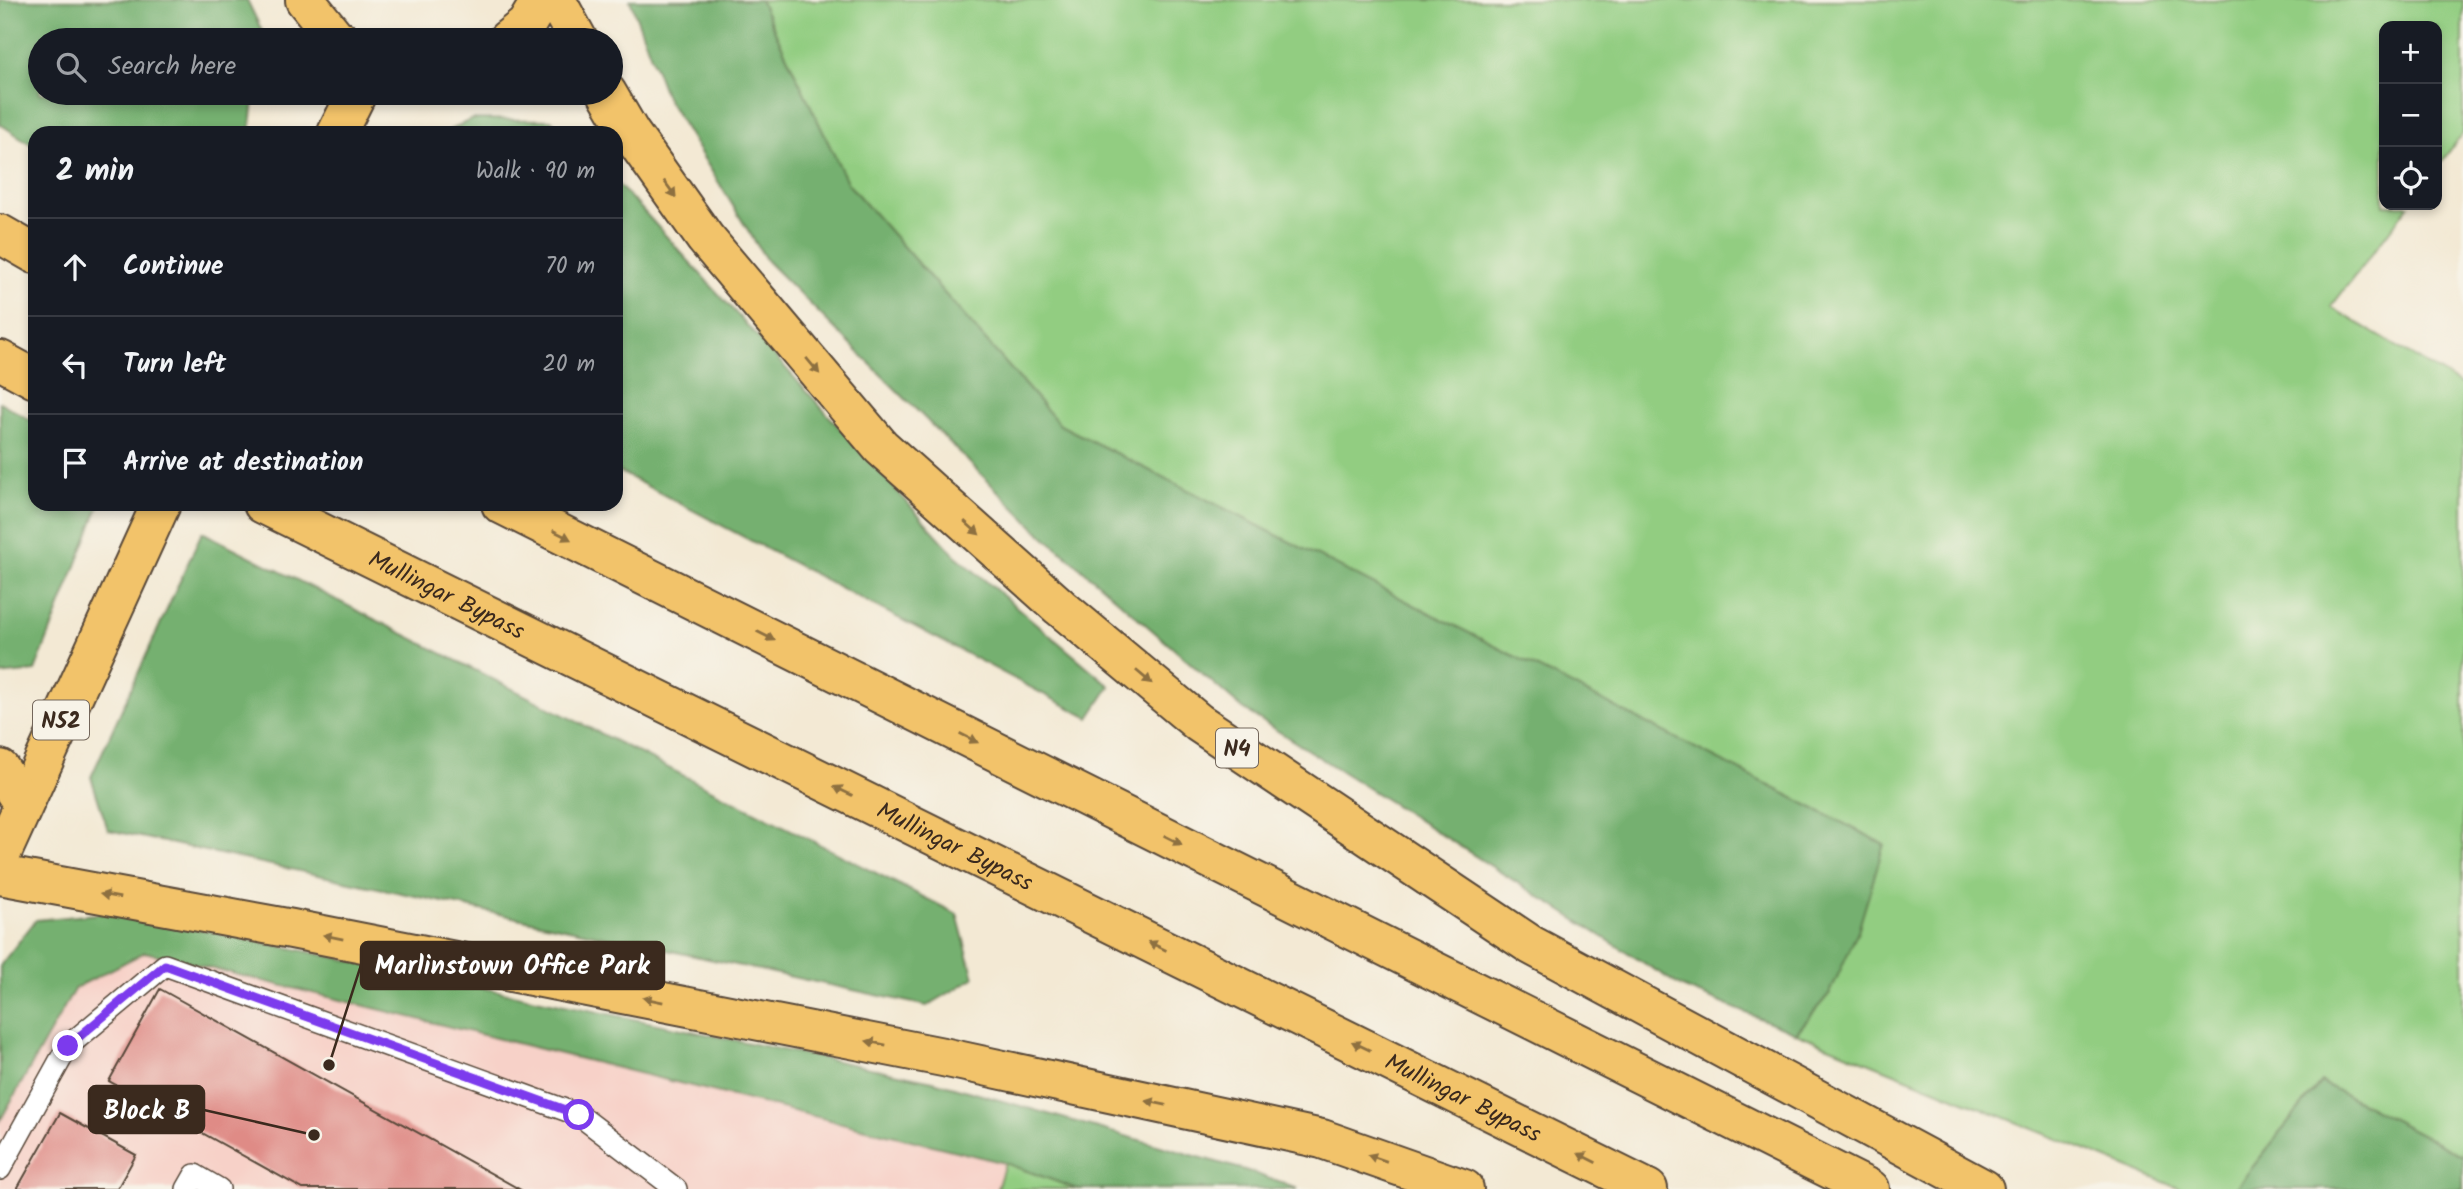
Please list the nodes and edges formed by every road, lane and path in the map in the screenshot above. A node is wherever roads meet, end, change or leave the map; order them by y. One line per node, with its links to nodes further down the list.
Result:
1 (305, 0): 4 (main road)
2 (541, 0): 5 (main road)
3 (556, 0): 6 (main road)
4 (328, 28)
5 (522, 28)
6 (571, 28)
7 (351, 105): 9 (main road)
8 (614, 105): 28 (main road, N4, one-way to 28)
9 (340, 126)
10 (0, 234): 11 (main road)
11 (28, 250)
12 (0, 360): 13 (main road)
13 (28, 375)
14 (158, 511): 18 (main road, N52)
15 (277, 511): 26 (main road, Mullingar Bypass, one-way to 15)
16 (515, 511): 27 (main road, one-way to 27)
17 (0, 769): 18 (main road)
18 (23, 803): 19 (main road, N52)
19 (0, 857)
20 (0, 875): 25 (main road, one-way to 20)
21 (0, 1169): 24 (lane)
22 (187, 1189): 23 (lane)
23 (219, 1189)
24 (676, 1189)
25 (1464, 1189)
26 (1648, 1189)
27 (1870, 1189)
28 (1984, 1189)

